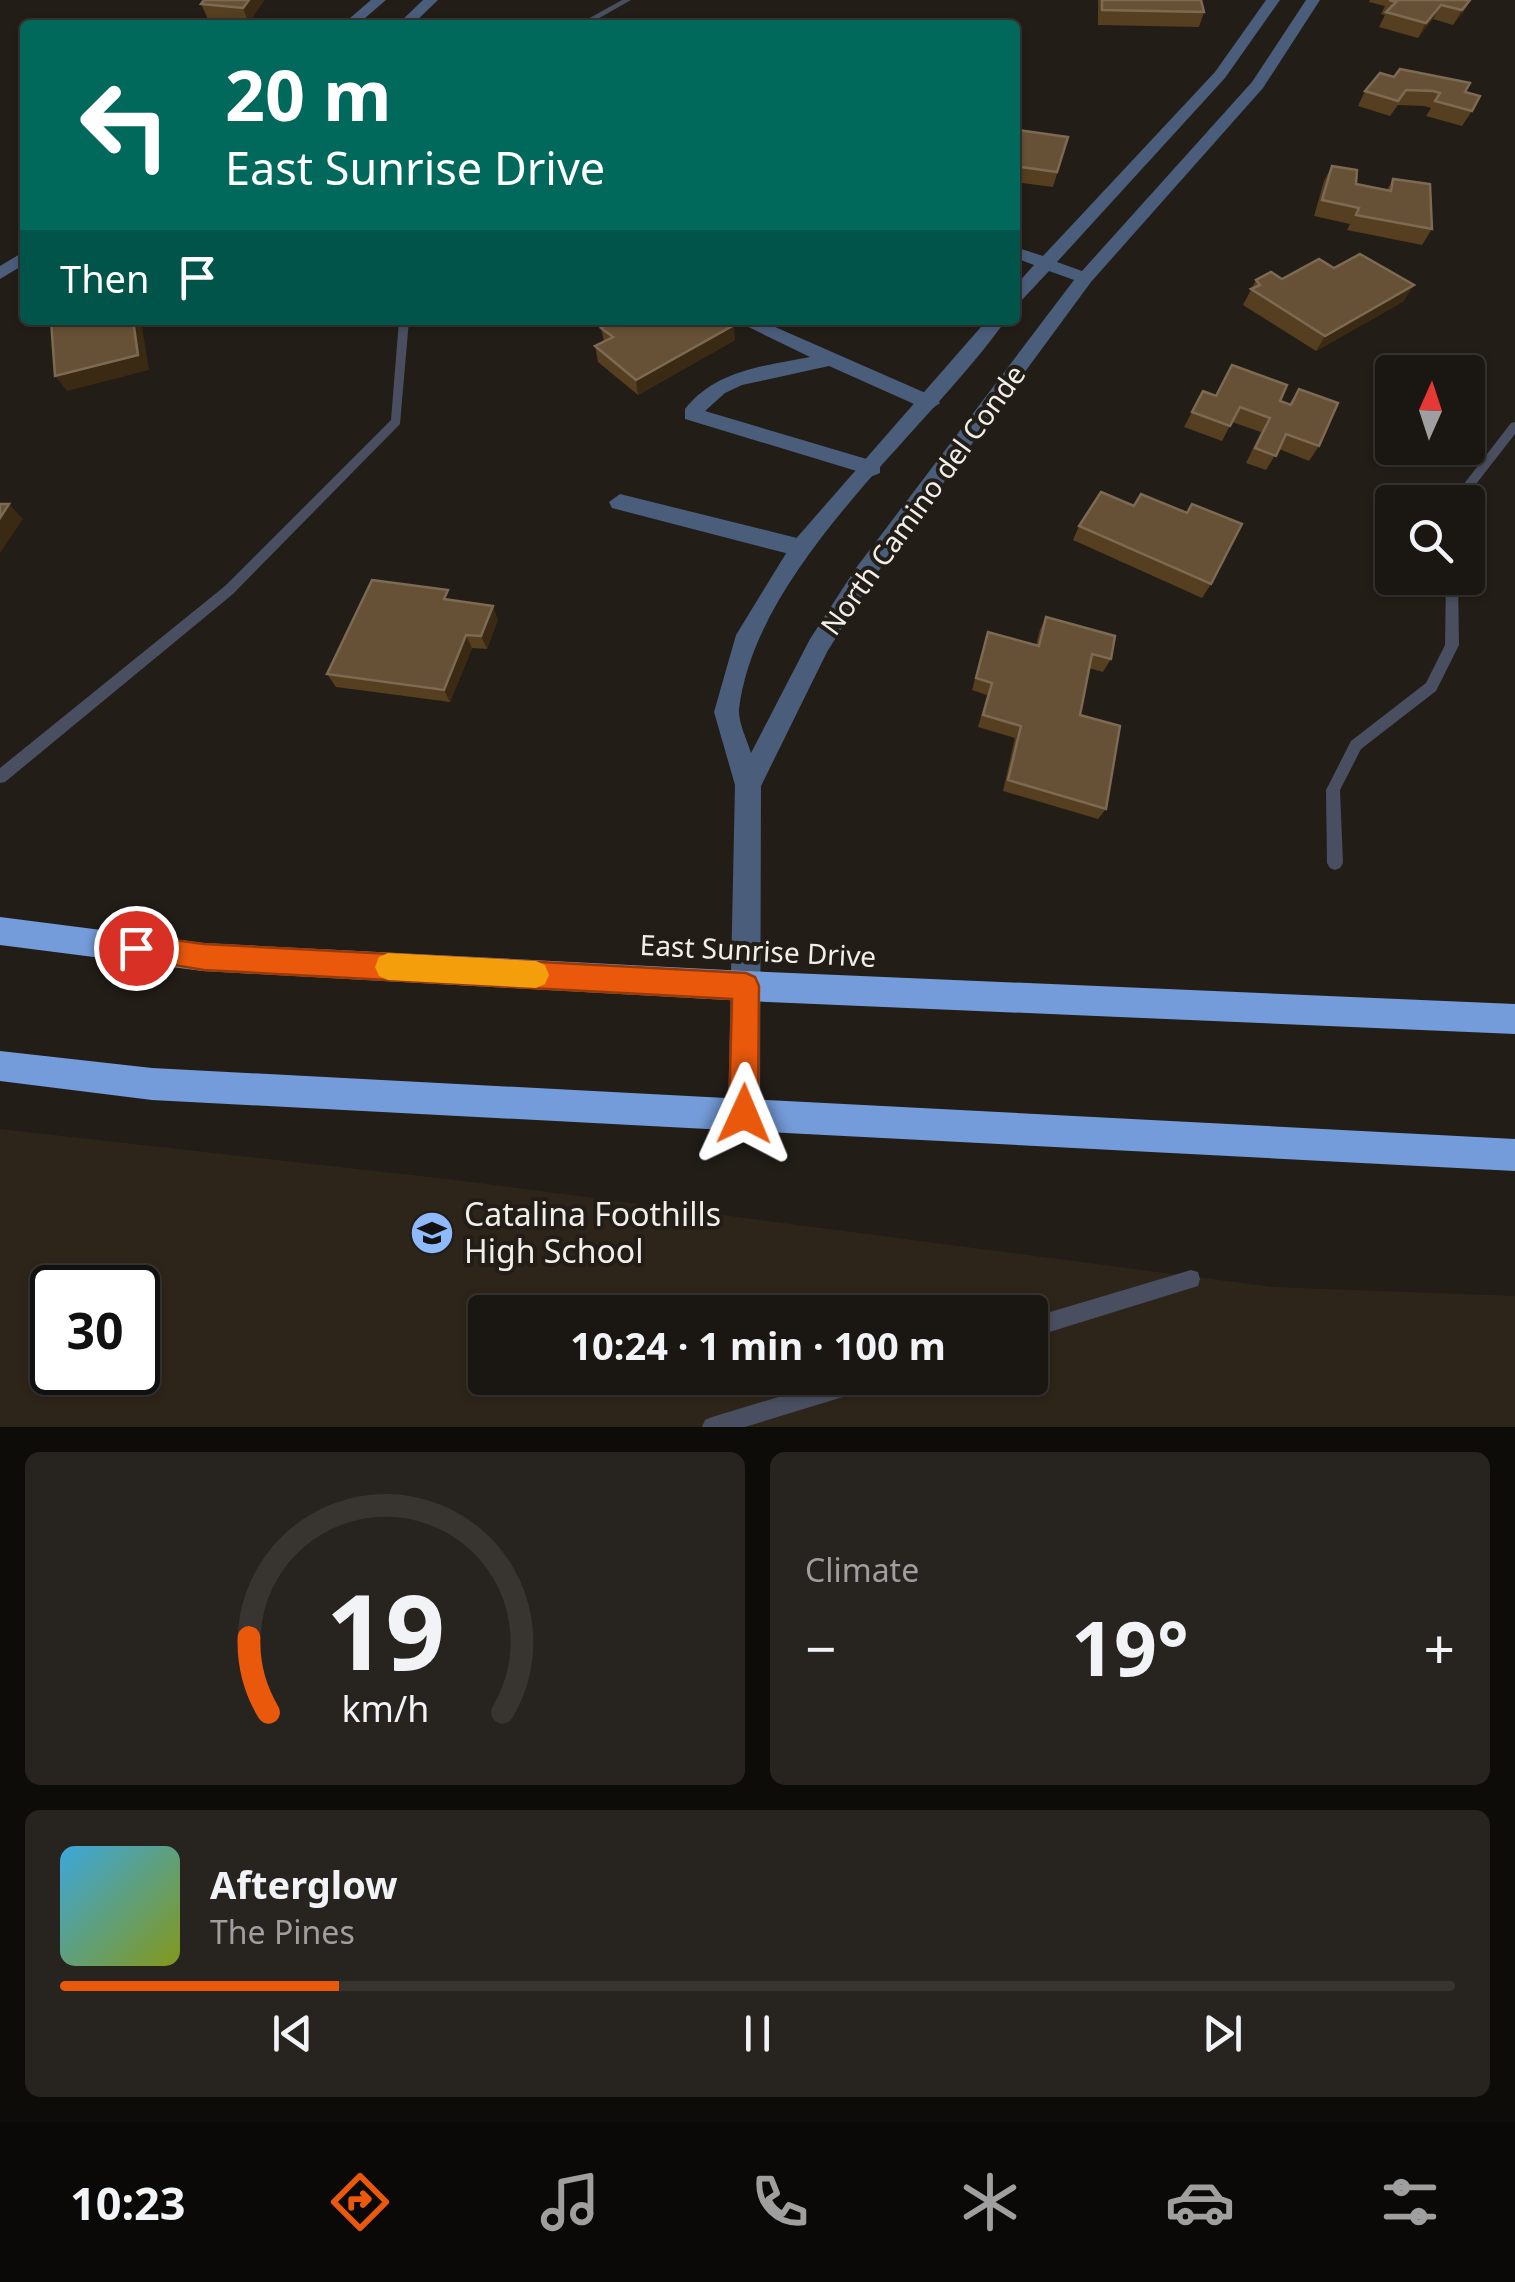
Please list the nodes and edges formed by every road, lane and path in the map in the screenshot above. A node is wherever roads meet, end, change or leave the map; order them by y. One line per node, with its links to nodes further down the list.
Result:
1 (379, 0): 5 (street)
2 (431, 0): 6 (street)
3 (1273, 0): 8 (street)
4 (1313, 0): 9 (street, North Camino del Conde)
5 (355, 20)
6 (409, 20)
7 (1020, 254): 8 (street)
8 (1042, 263): 9 (street); 10 (street)
9 (1085, 278): 18 (street, North Camino del Conde)
10 (1020, 291)
11 (754, 325): 13 (street)
12 (993, 325): 14 (street, North Camino del Conde)
13 (831, 359): 14 (street); 15 (street)
14 (930, 403): 15 (street, North Camino del Conde)
15 (872, 468): 17 (street, North Camino del Conde)
16 (620, 502): 17 (street)
17 (801, 548): 18 (street, North Camino del Conde)
18 (748, 785): 20 (street, North Camino del Conde)
19 (0, 931): 20 (main road, East Sunrise Drive)
20 (746, 986): 21 (main road, East Sunrise Drive); 23 (street, North Camino del Conde)
21 (1515, 1019)
22 (0, 1066): 23 (main road)
23 (744, 1114): 24 (main road)
24 (1515, 1155)

